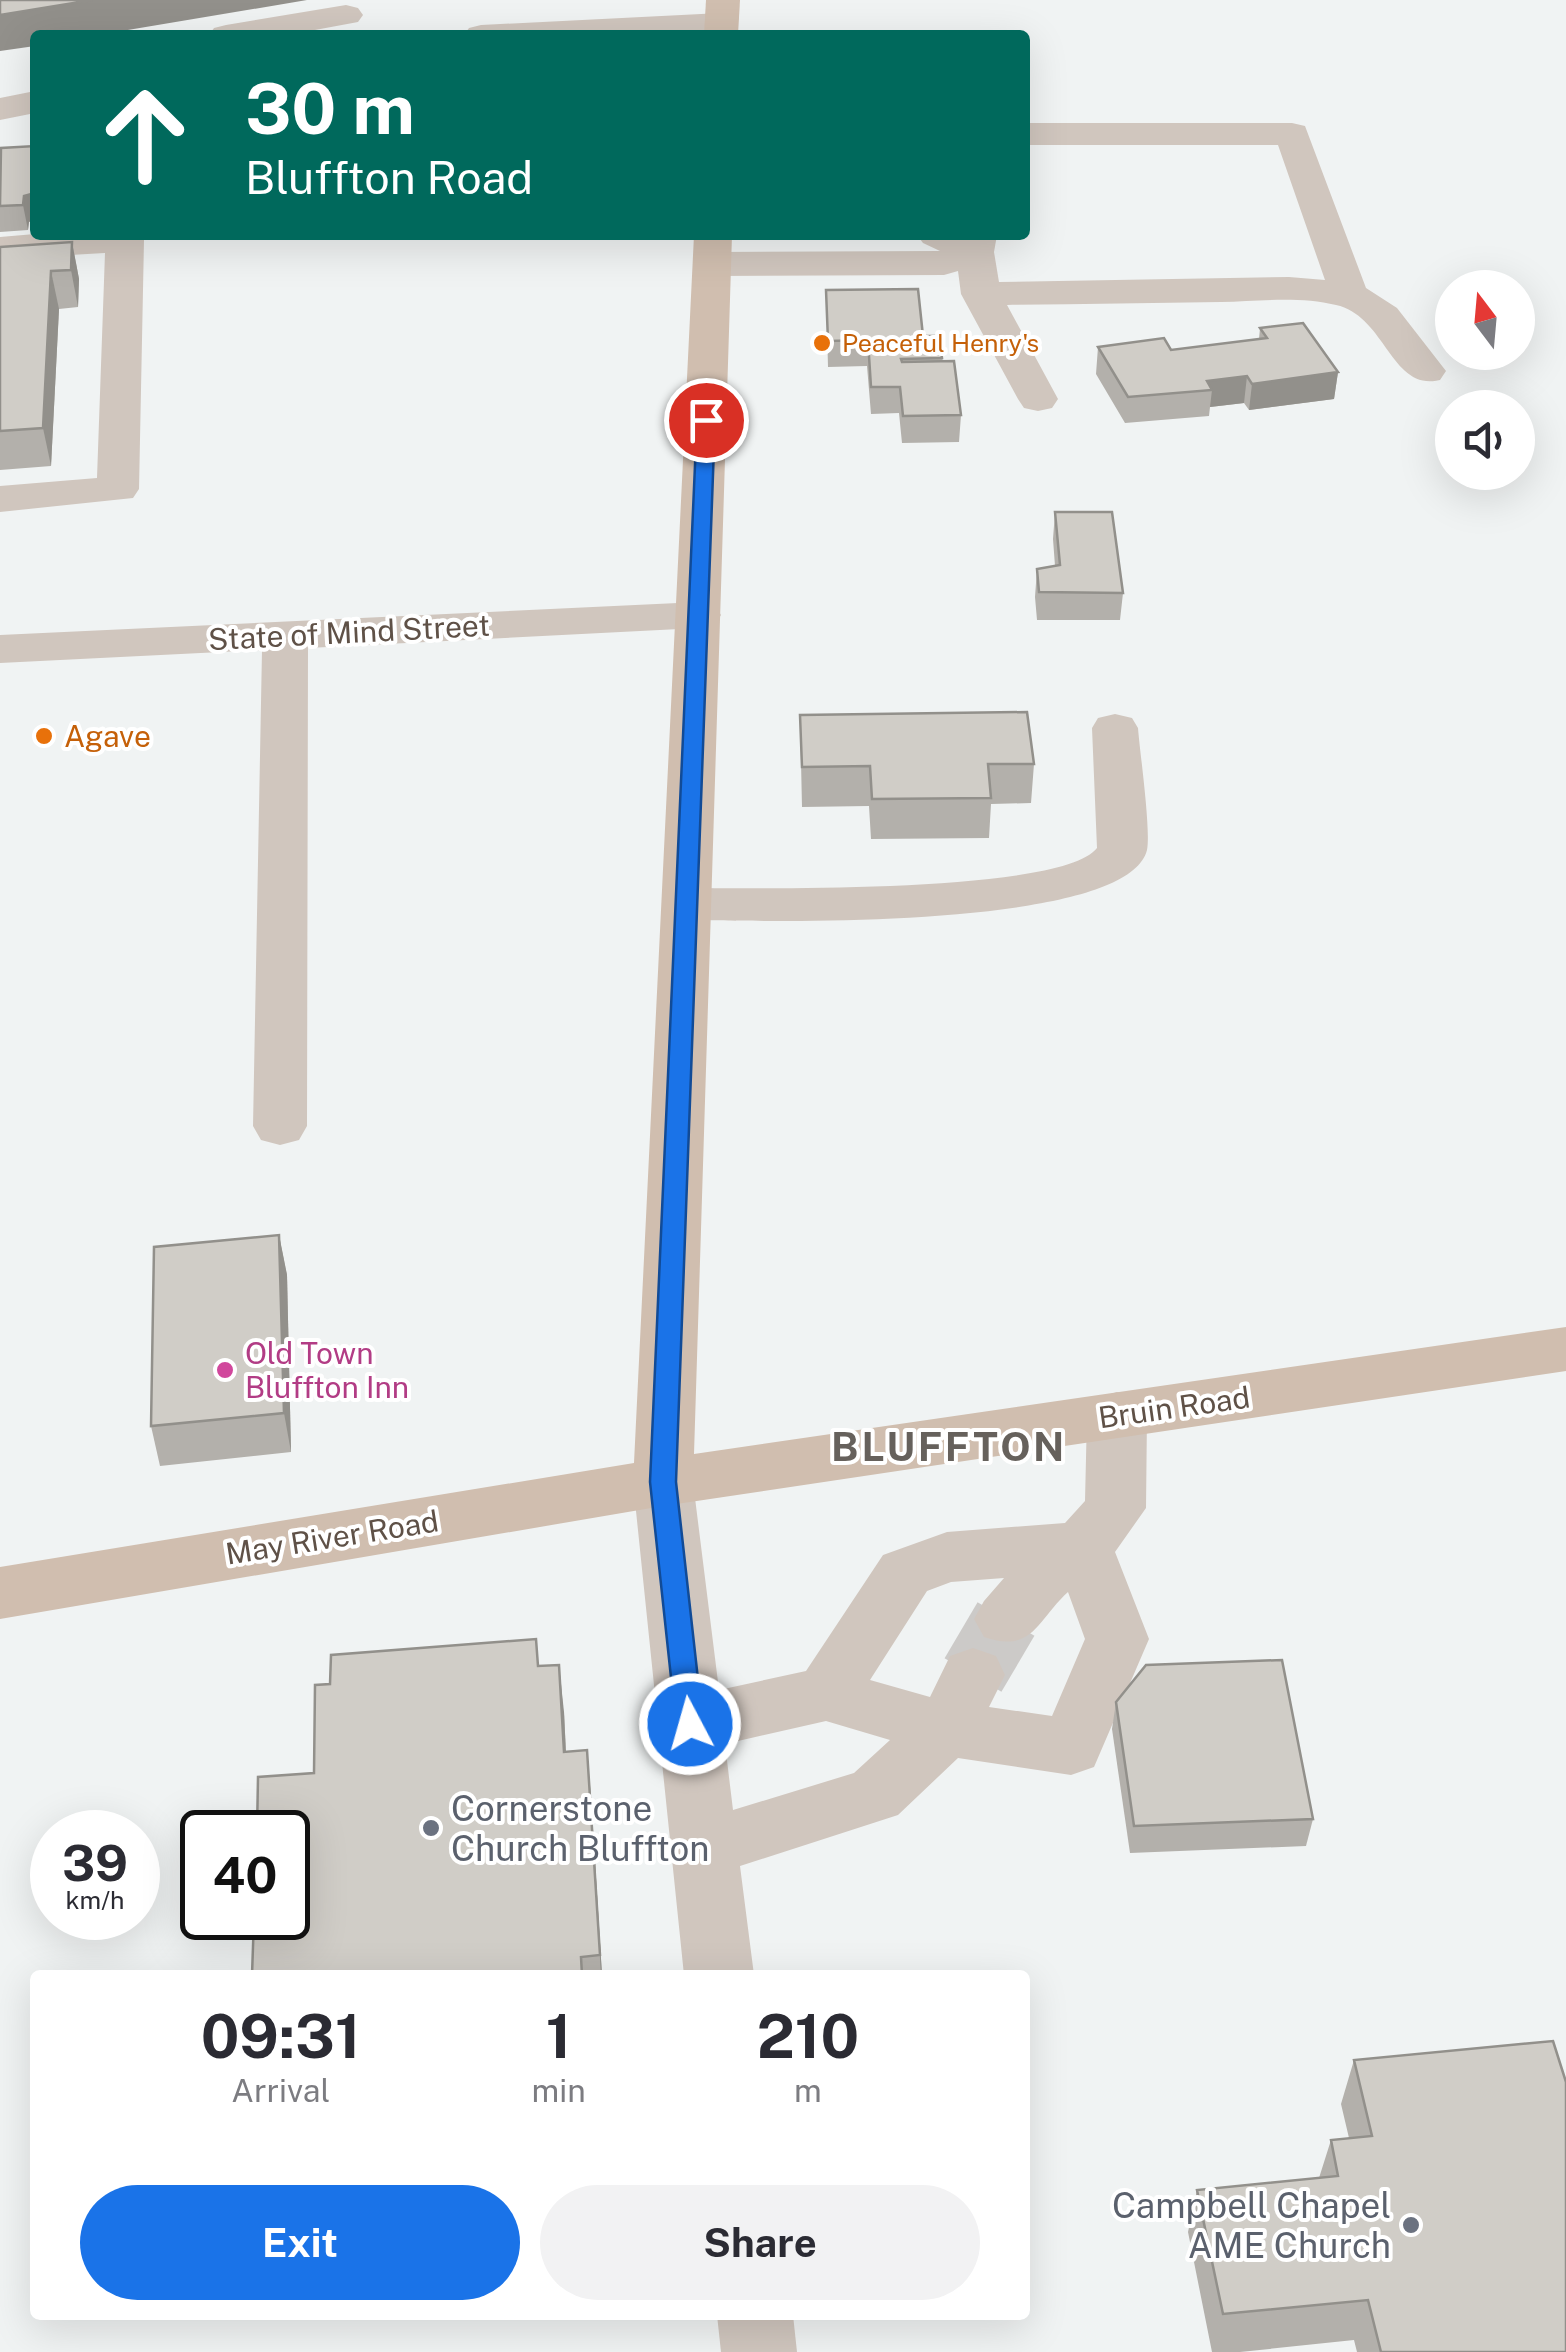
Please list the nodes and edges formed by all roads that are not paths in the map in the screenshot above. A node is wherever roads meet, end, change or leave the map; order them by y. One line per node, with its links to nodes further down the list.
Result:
1 (350, 16): 3 (street)
2 (721, 19): 4 (street)
3 (259, 30)
4 (557, 30)
5 (30, 103): 6 (street)
6 (0, 108)
7 (1030, 134): 12 (street)
8 (976, 243): 10 (street); 11 (street)
9 (0, 248): 15 (street)
10 (713, 250): 16 (main road)
11 (981, 294): 12 (street); 14 (street)
12 (1349, 294): 13 (street)
13 (1426, 371)
14 (1038, 400)
15 (0, 500)
16 (698, 615): 17 (street, State of Mind Street); 20 (main road)
17 (286, 635): 18 (street, State of Mind Street); 21 (street)
18 (0, 649)
19 (1115, 728): 20 (street)
20 (687, 904): 24 (main road)
21 (280, 1126)
22 (1566, 1350): 23 (main road, Bruin Road)
23 (1118, 1415): 24 (main road, Bruin Road); 25 (street)
24 (663, 1482): 26 (main road, May River Road); 30 (street)
25 (1082, 1547): 27 (street); 28 (street); 29 (street)
26 (0, 1592)
27 (1006, 1618)
28 (826, 1694): 29 (street); 30 (street)
29 (960, 1702): 31 (street)
30 (690, 1724): 31 (street)
31 (705, 1848): 32 (street)
32 (717, 1970)
33 (756, 2320): 34 (street)
34 (759, 2352)

